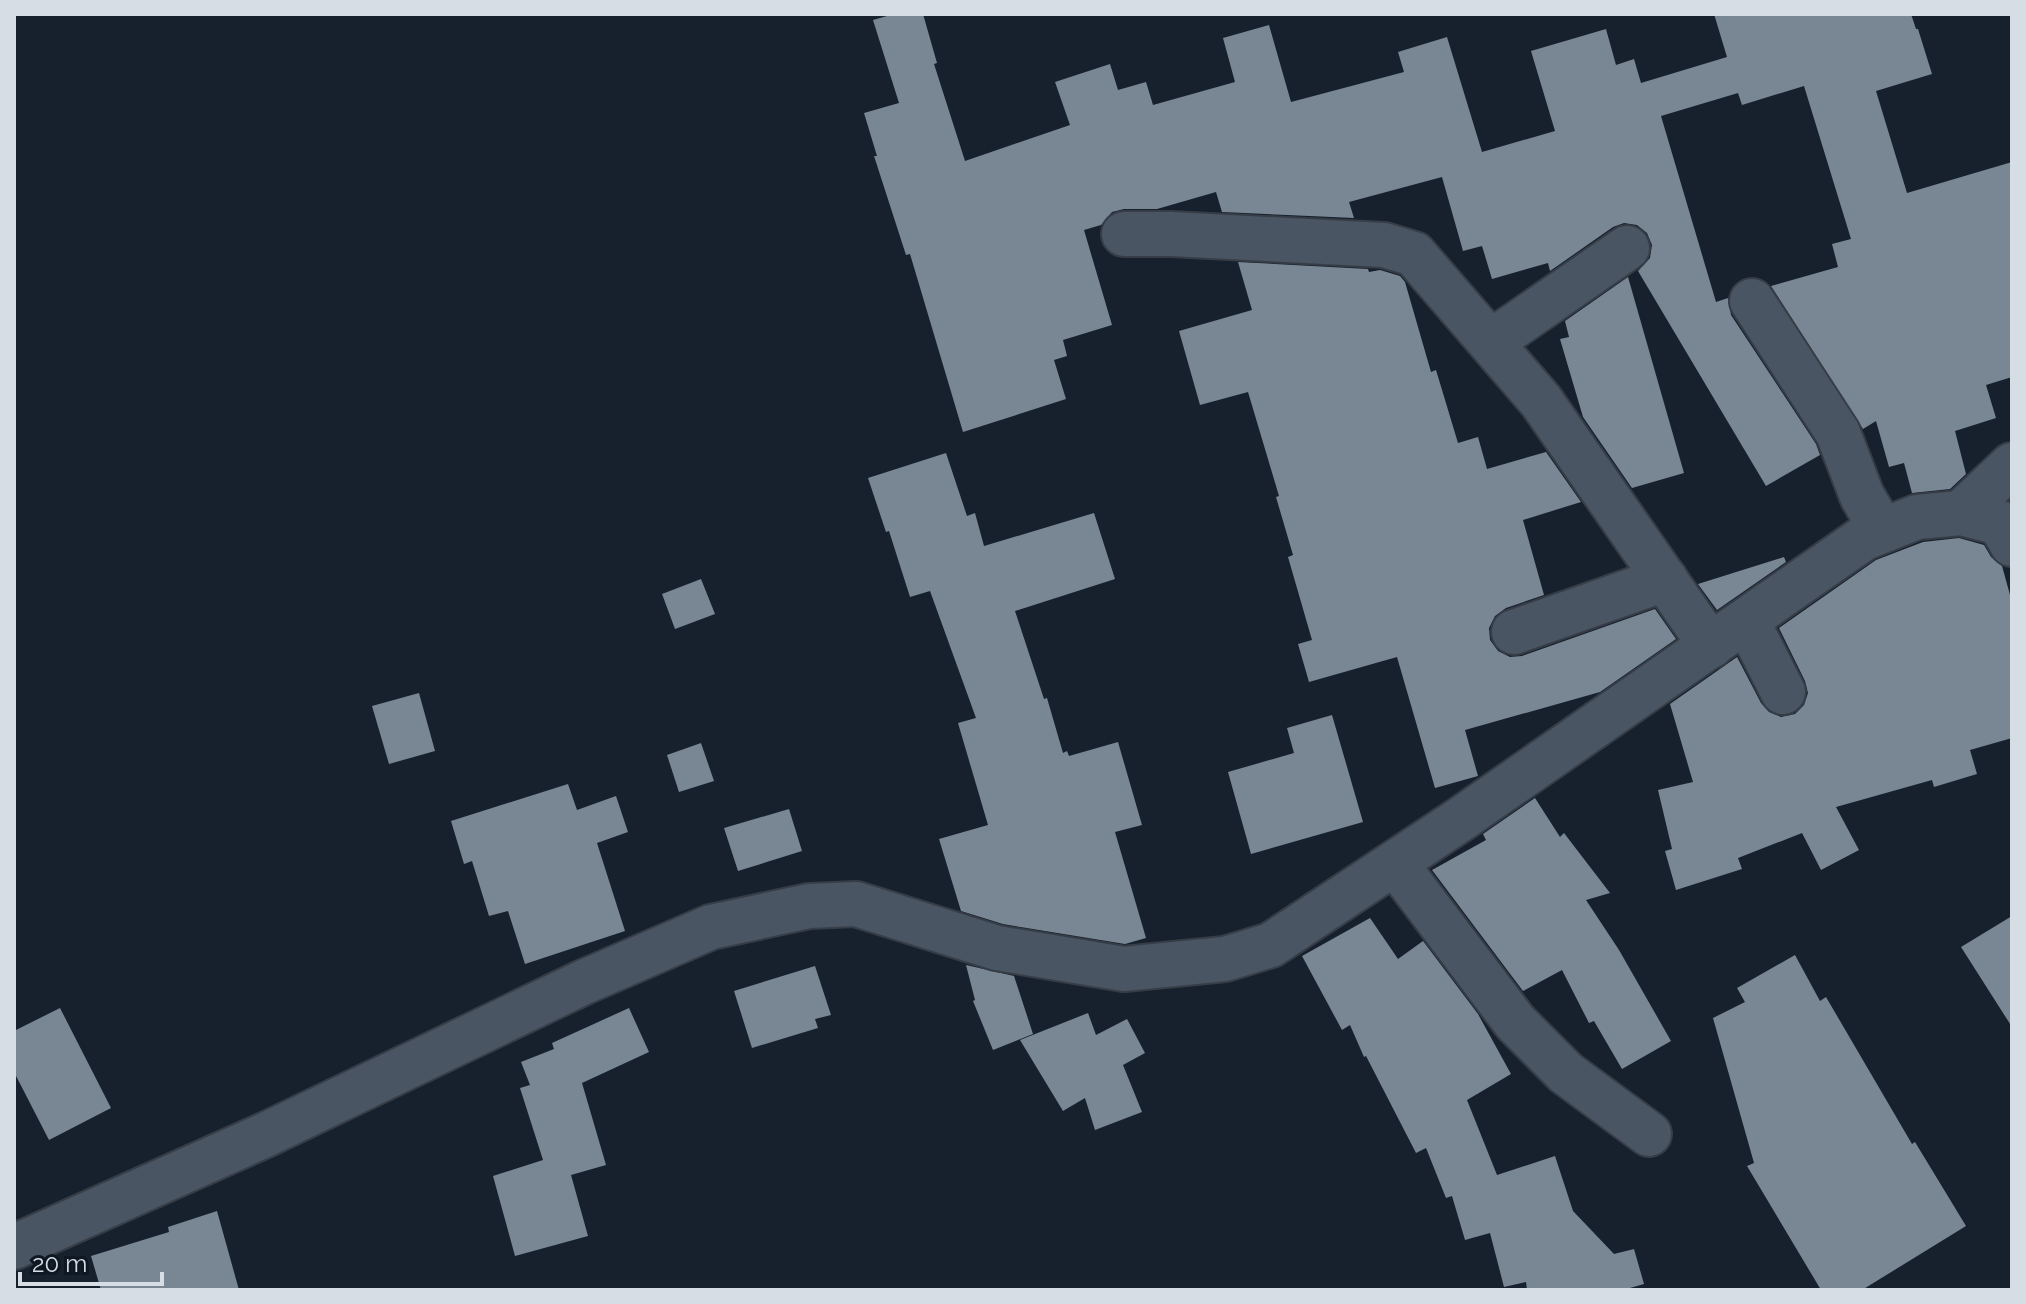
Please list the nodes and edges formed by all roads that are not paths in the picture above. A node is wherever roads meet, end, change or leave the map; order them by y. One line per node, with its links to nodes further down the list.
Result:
1 (1124, 234): 4 (street)
2 (1627, 248): 4 (street)
3 (1752, 301): 7 (street)
4 (1491, 342): 9 (street)
5 (2012, 465): 6 (street)
6 (1961, 513): 7 (street); 8 (street)
7 (1882, 530): 10 (street)
8 (2012, 544)
9 (1665, 579): 11 (street); 12 (street)
10 (1747, 621): 12 (street); 13 (street)
11 (1514, 632)
12 (1711, 646): 14 (street)
13 (1783, 692)
14 (1395, 863): 15 (street); 16 (street)
15 (1649, 1134)
16 (14, 1247)

